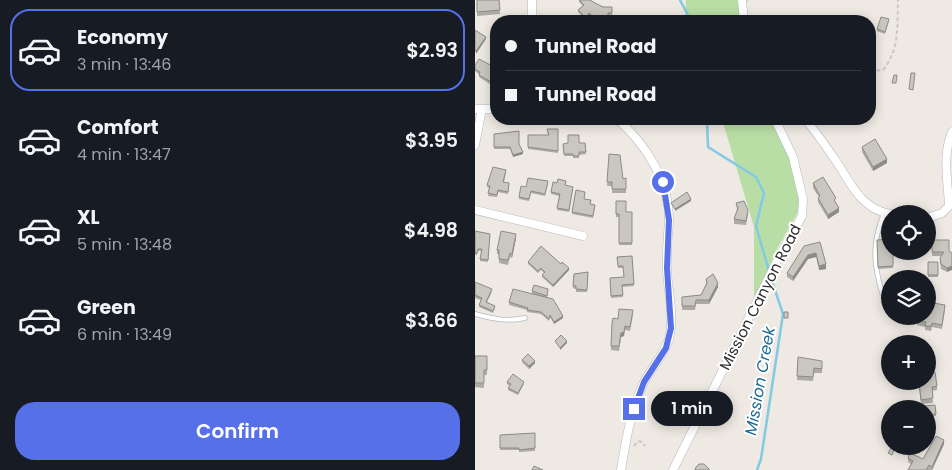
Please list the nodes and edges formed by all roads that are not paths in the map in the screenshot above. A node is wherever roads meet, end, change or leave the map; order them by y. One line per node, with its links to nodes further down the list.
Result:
1 (532, 0): 3 (street)
2 (742, 0): 4 (street)
3 (532, 15)
4 (744, 15)
5 (478, 109): 10 (street)
6 (623, 125): 19 (street)
7 (778, 125): 20 (street, Mission Canyon Road)
8 (809, 125): 12 (street)
9 (952, 132): 13 (street)
10 (475, 145)
11 (475, 210): 15 (street)
12 (881, 210)
13 (936, 215)
14 (881, 224): 16 (lane)
15 (583, 236)
16 (881, 287)
17 (475, 314): 18 (lane)
18 (525, 318)
19 (621, 470)
20 (673, 470)

